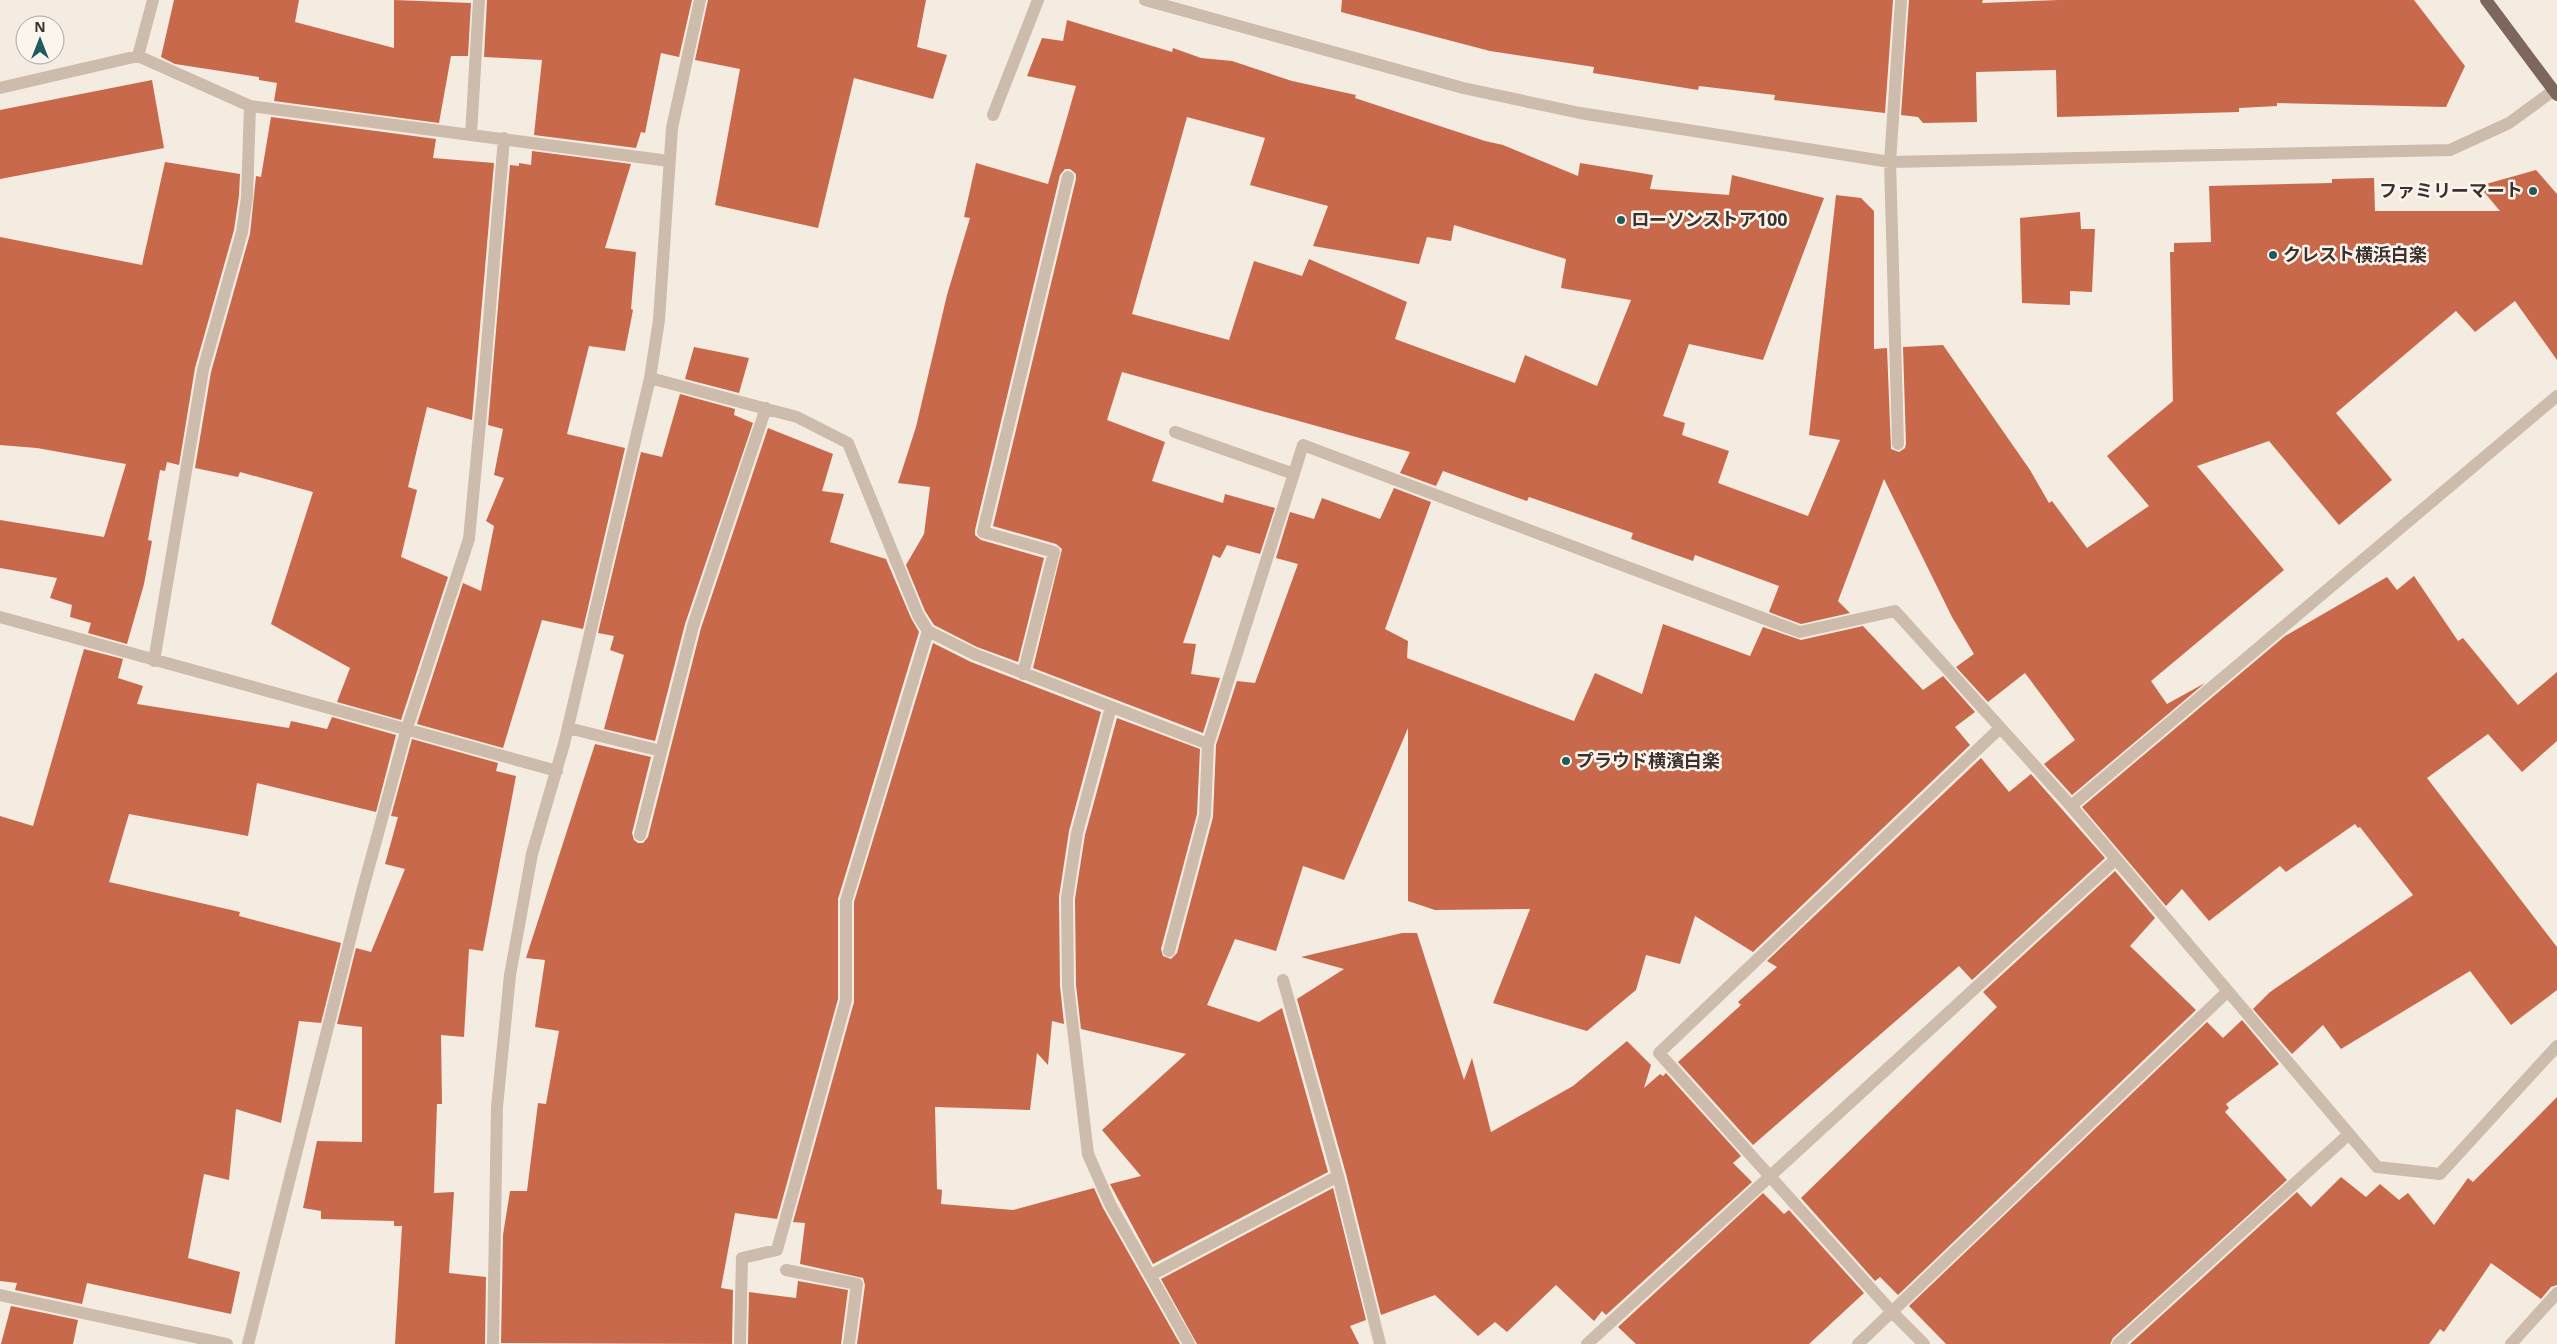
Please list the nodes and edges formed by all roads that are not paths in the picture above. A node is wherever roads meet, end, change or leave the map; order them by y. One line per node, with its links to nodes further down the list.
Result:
1 (153, 0): 8 (street)
2 (479, 0): 13 (street)
3 (700, 0): 15 (street)
4 (1038, 0): 12 (street)
5 (1145, 0): 16 (street)
6 (1901, 0): 16 (street)
7 (2486, 0): 10 (main road)
8 (138, 56): 9 (street); 11 (street)
9 (0, 88)
10 (2555, 93): 16 (street)
11 (250, 106): 13 (street); 26 (street)
12 (993, 115)
13 (470, 134): 14 (street)
14 (504, 138): 15 (street); 31 (street)
15 (669, 161): 18 (street)
16 (1890, 162): 22 (street)
17 (1068, 177): 27 (street)
18 (650, 378): 20 (street); 29 (street)
19 (2557, 396): 35 (street)
20 (766, 408): 25 (street); 33 (street)
21 (1175, 432): 23 (street)
22 (1898, 444)
23 (1294, 474): 30 (street); 32 (street)
24 (0, 617): 26 (street)
25 (928, 631): 27 (street); 53 (street)
26 (154, 661): 31 (street)
27 (1024, 674): 28 (street)
28 (1111, 707): 32 (street); 46 (street)
29 (568, 728): 33 (street); 34 (street)
30 (2000, 728): 35 (street); 44 (street)
31 (406, 731): 34 (street); 51 (street)
32 (1208, 744): 38 (street)
33 (661, 751): 36 (street)
34 (557, 771): 52 (street)
35 (2071, 806): 37 (street)
36 (640, 835)
37 (2116, 859): 40 (street); 44 (street)
38 (1169, 951)
39 (1283, 980): 43 (street)
40 (2228, 991): 42 (street); 49 (street)
41 (2557, 1046): 42 (street)
42 (2349, 1134): 60 (street)
43 (1338, 1176): 46 (street); 56 (street)
44 (1769, 1177): 49 (street); 57 (street)
45 (786, 1270): 54 (street)
46 (1150, 1275): 55 (street)
47 (2557, 1293): 61 (street)
48 (0, 1295): 50 (street)
49 (1892, 1312): 58 (street); 59 (street)
50 (228, 1344)
51 (248, 1344)
52 (493, 1344)
53 (740, 1344)
54 (850, 1344)
55 (1189, 1344)
56 (1380, 1344)
57 (1587, 1344)
58 (1858, 1344)
59 (1924, 1344)
60 (2118, 1344)
61 (2511, 1344)

